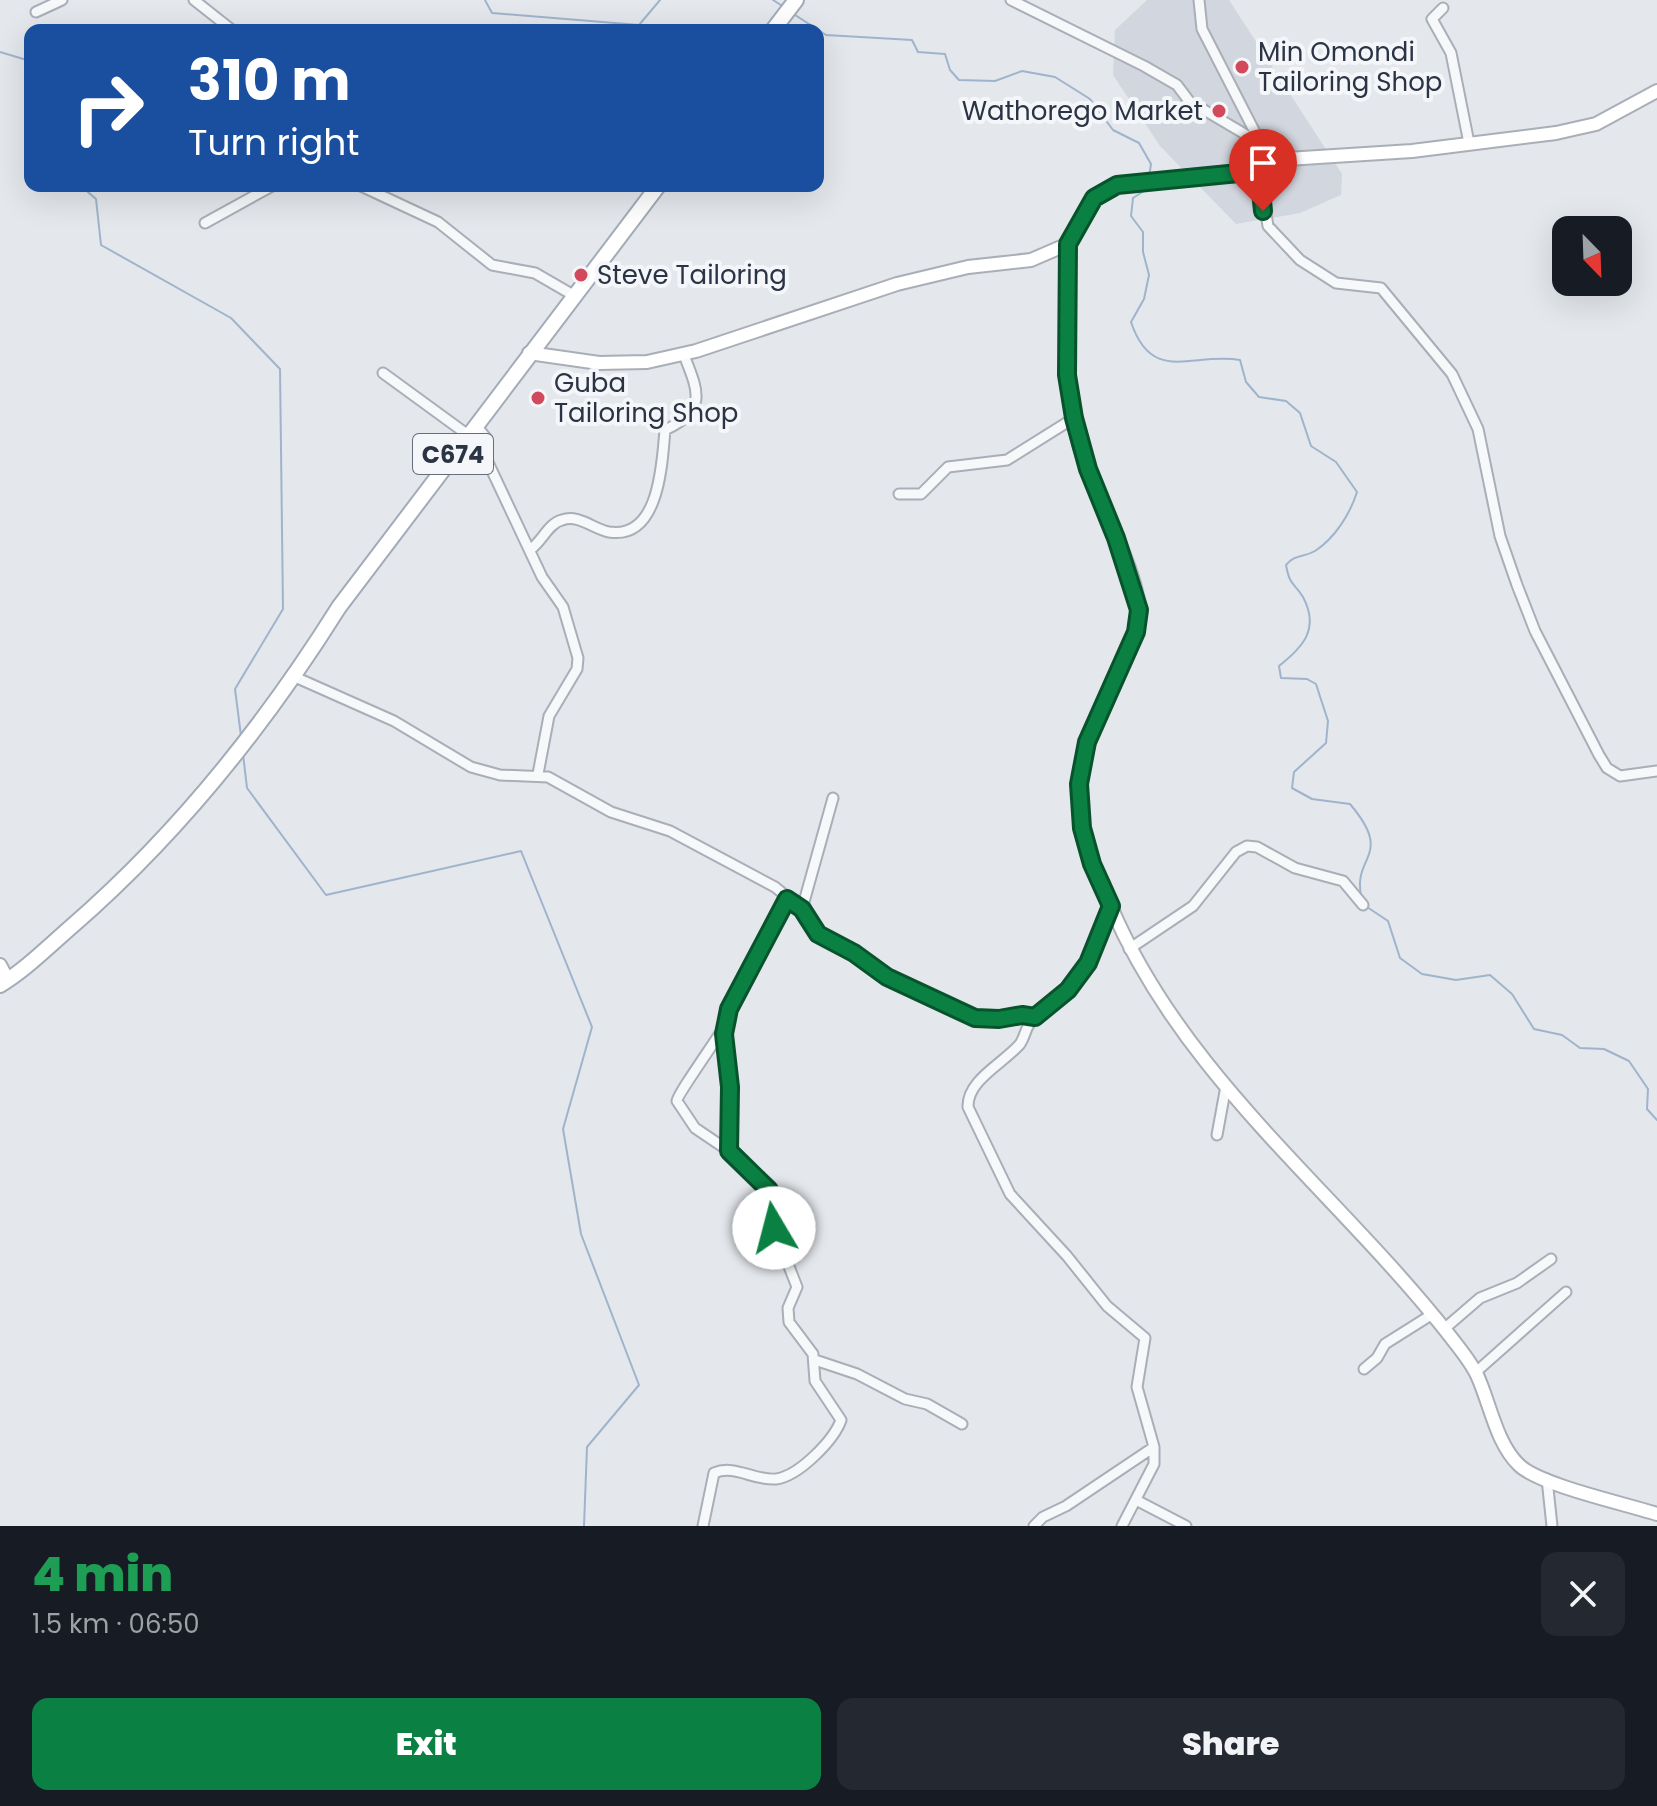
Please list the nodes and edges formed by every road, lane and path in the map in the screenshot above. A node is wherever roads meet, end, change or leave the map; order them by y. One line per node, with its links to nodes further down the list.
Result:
1 (62, 0): 7 (street)
2 (194, 0): 8 (street)
3 (796, 0): 9 (main road)
4 (1011, 0): 11 (street)
5 (1199, 0): 11 (street)
6 (1443, 8): 12 (street)
7 (36, 12)
8 (224, 24)
9 (777, 24)
10 (1657, 91): 12 (street)
11 (1260, 142): 13 (street)
12 (1469, 143): 13 (street)
13 (1287, 159): 14 (street)
14 (1259, 171): 16 (street); 31 (street)
15 (1138, 182): 16 (street); 21 (street)
16 (1154, 182)
17 (261, 192): 20 (street)
18 (374, 192): 22 (street)
19 (653, 192): 22 (main road, C674)
20 (205, 223)
21 (1068, 244): 24 (street); 26 (street)
22 (573, 295): 23 (main road, C674)
23 (529, 353): 24 (street); 27 (main road, C674)
24 (684, 355): 29 (street)
25 (383, 373): 27 (street)
26 (1074, 418): 28 (street); 36 (street)
27 (472, 430): 29 (street); 30 (main road, C674)
28 (899, 494)
29 (531, 549): 32 (street)
30 (295, 677): 32 (street); 40 (main road, C674)
31 (1657, 771)
32 (538, 774): 34 (street)
33 (833, 798): 37 (street)
34 (787, 899): 37 (street); 42 (street)
35 (1363, 905): 38 (street)
36 (1111, 906): 38 (street); 41 (street)
37 (802, 909): 41 (street)
38 (1129, 949): 43 (street)
39 (0, 965): 40 (street)
40 (4, 982)
41 (1035, 1017): 54 (street)
42 (724, 1027): 45 (street); 45 (street)
43 (1226, 1086): 44 (street); 48 (street)
44 (1217, 1135)
45 (729, 1151): 50 (street)
46 (1551, 1259): 49 (street)
47 (1566, 1292): 52 (street)
48 (1431, 1315): 49 (street); 51 (street)
49 (1444, 1329): 52 (street)
50 (815, 1360): 53 (street); 58 (street)
51 (1364, 1369)
52 (1476, 1372): 55 (street)
53 (962, 1424)
54 (1154, 1447): 56 (street); 59 (street)
55 (1547, 1479): 57 (street); 62 (street)
56 (1136, 1500): 60 (street); 61 (street)
57 (1657, 1513)
58 (703, 1526)
59 (1034, 1526)
60 (1122, 1526)
61 (1186, 1526)
62 (1552, 1526)

